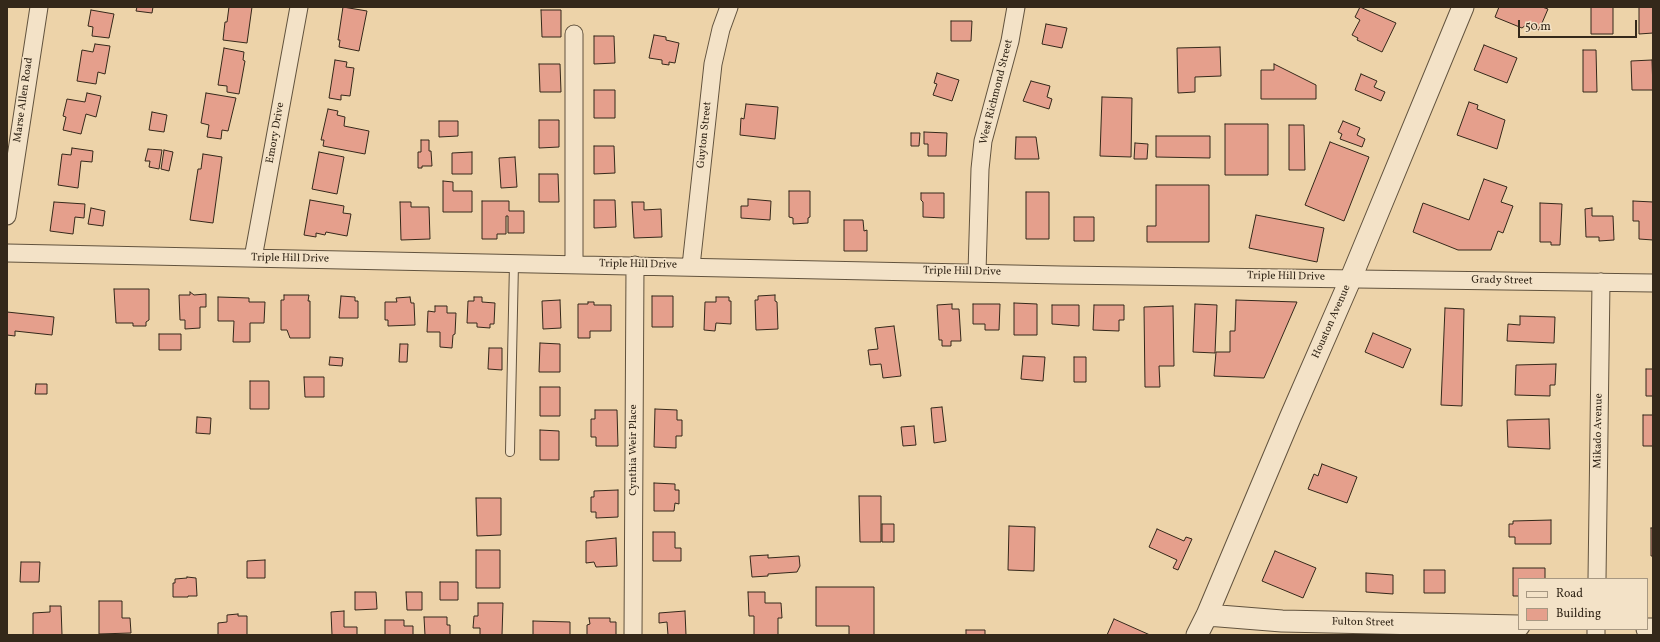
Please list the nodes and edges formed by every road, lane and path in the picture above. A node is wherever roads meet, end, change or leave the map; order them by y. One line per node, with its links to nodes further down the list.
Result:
1 (39, 7): 7 (street, Marse Allen Road)
2 (299, 7): 9 (street, Emory Drive)
3 (729, 7): 13 (street, Guyton Street)
4 (1016, 7): 14 (street, West Richmond Street)
5 (1463, 7): 15 (street, Houston Avenue)
6 (574, 34): 11 (street)
7 (7, 216)
8 (7, 253): 9 (street, Triple Hill Drive)
9 (254, 258): 10 (street, Triple Hill Drive)
10 (514, 263): 11 (street, Triple Hill Drive); 18 (lane)
11 (574, 264): 12 (street, Triple Hill Drive)
12 (635, 265): 13 (street, Triple Hill Drive); 22 (street, Cynthia Weir Place)
13 (691, 266): 14 (street, Triple Hill Drive)
14 (977, 272): 15 (street, Triple Hill Drive)
15 (1350, 278): 16 (street, Grady Street); 20 (street, Houston Avenue)
16 (1600, 282): 17 (street, Grady Street); 19 (street, Mikado Avenue)
17 (1653, 283)
18 (510, 452)
19 (1597, 578)
20 (1207, 615): 21 (street, Fulton Street); 23 (street, Houston Avenue)
21 (1518, 626)
22 (634, 635)
23 (1197, 635)

